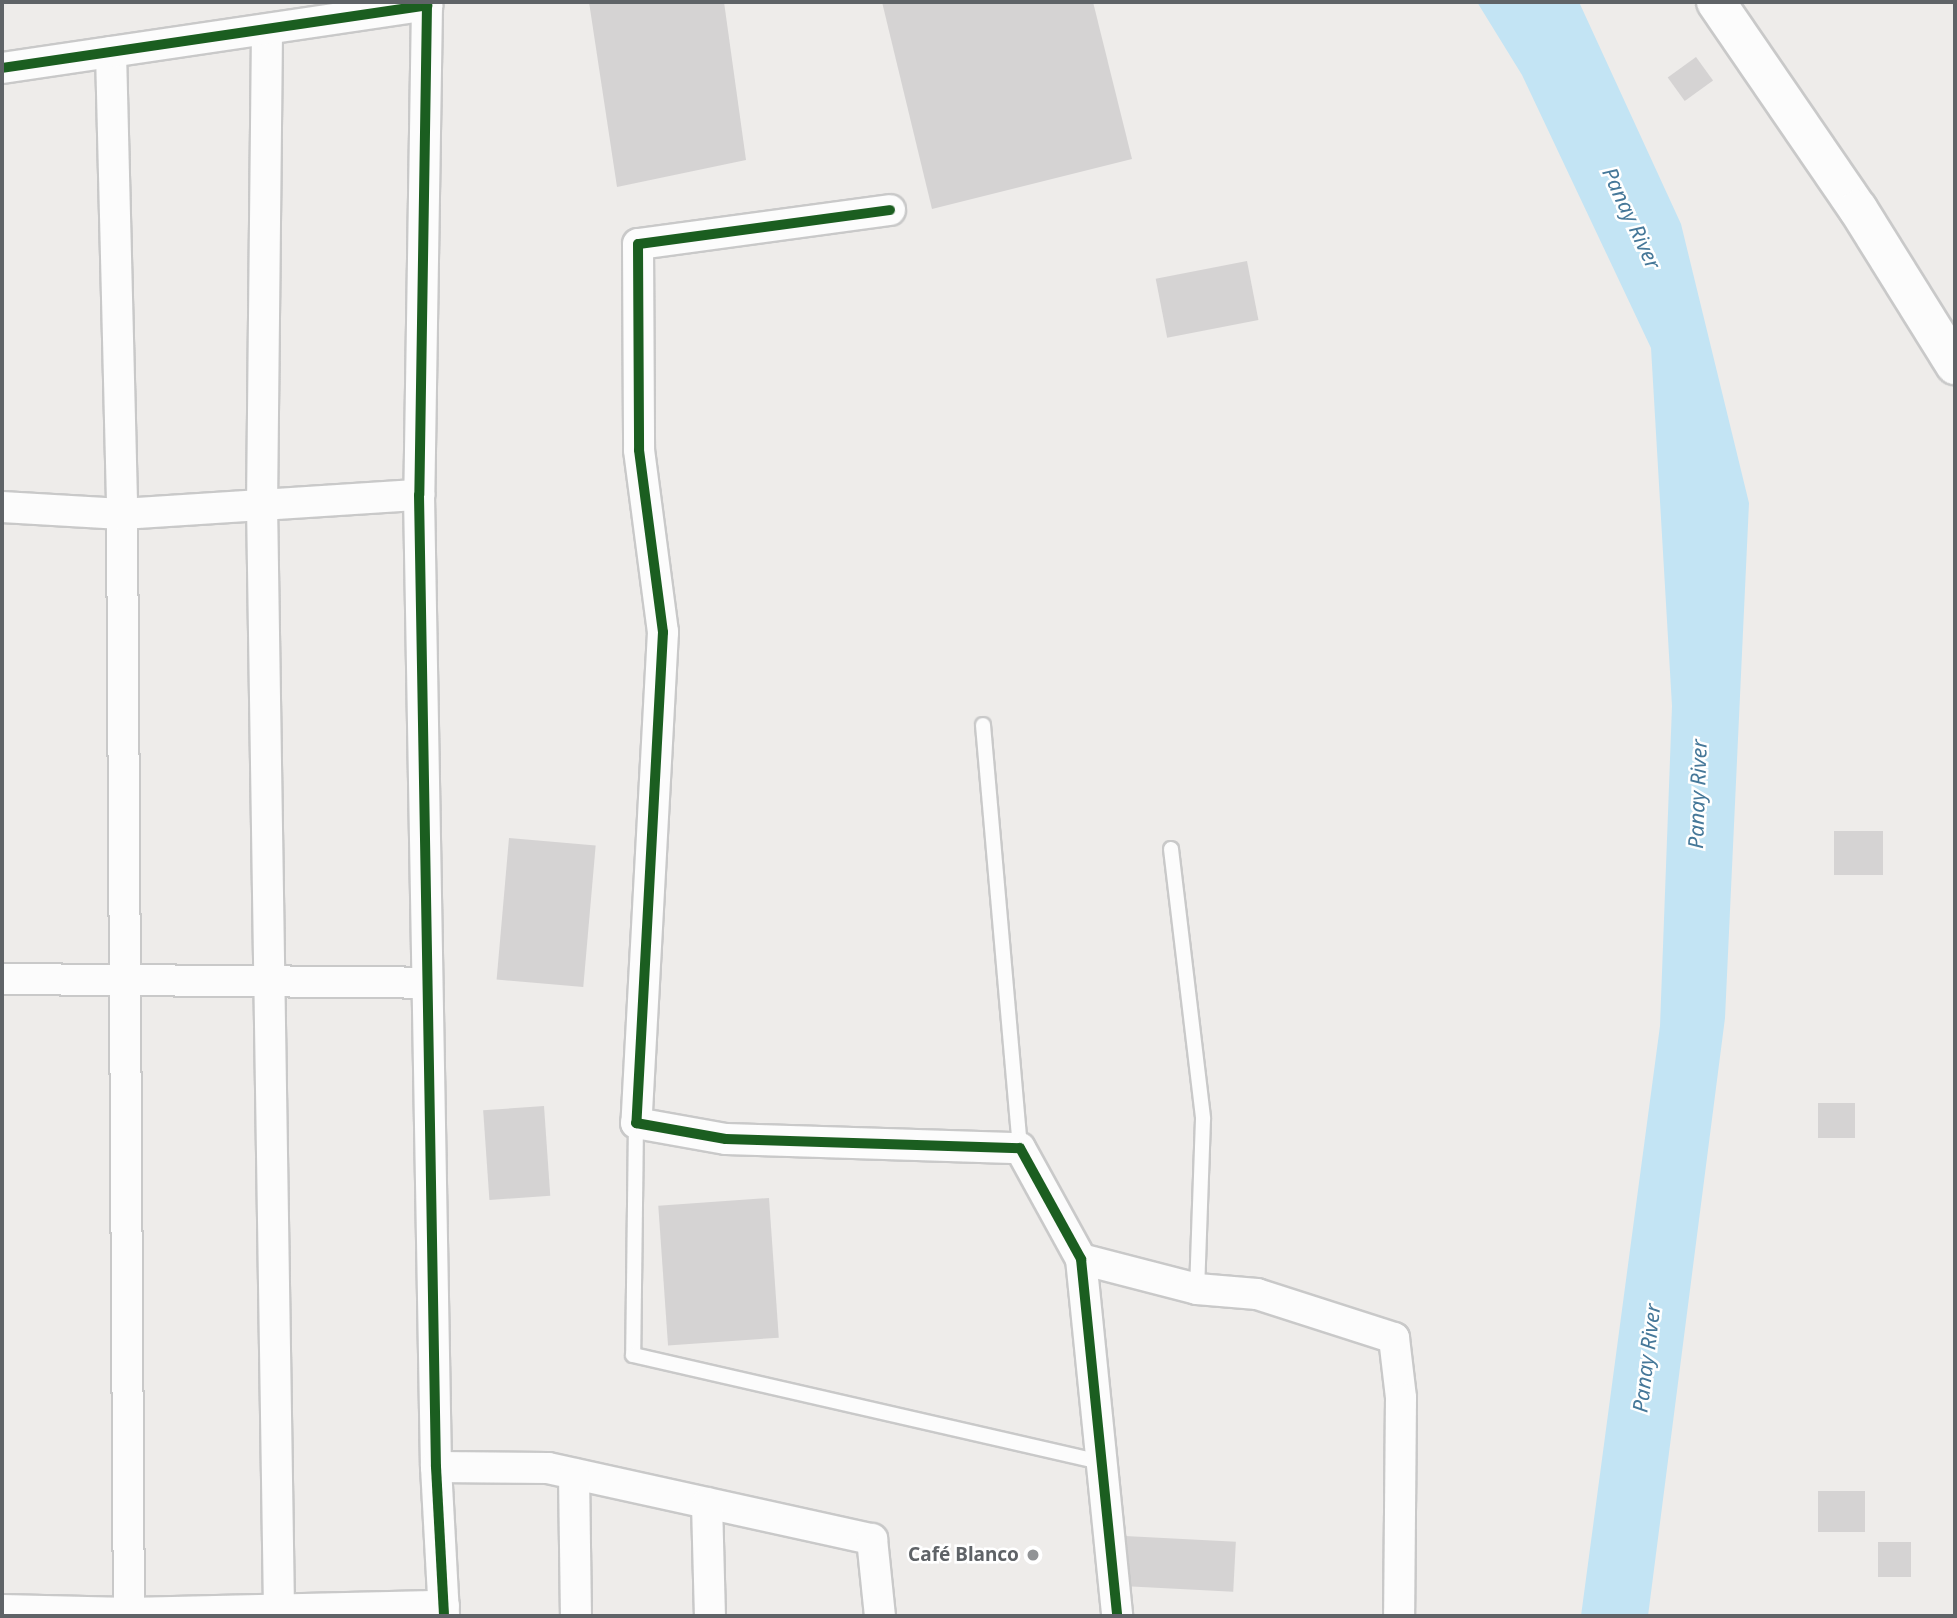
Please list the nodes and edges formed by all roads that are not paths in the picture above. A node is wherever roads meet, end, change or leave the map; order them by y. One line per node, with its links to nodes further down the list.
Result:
1 (1716, 2): 6 (street)
2 (267, 31): 3 (street); 7 (street); 8 (street)
3 (111, 52): 4 (street); 10 (street)
4 (2, 68)
5 (890, 211): 17 (street)
6 (1955, 365)
7 (419, 495): 8 (street); 16 (street)
8 (262, 503): 10 (street); 14 (street)
9 (2, 507): 10 (street)
10 (122, 514): 15 (street)
11 (983, 725): 18 (lane)
12 (1171, 849): 20 (lane)
13 (2, 979): 15 (street)
14 (266, 981): 15 (street); 16 (street); 27 (street)
15 (122, 983): 28 (street)
16 (427, 983): 22 (street)
17 (636, 1123): 18 (street); 21 (lane)
18 (1020, 1147): 19 (street)
19 (1081, 1258): 20 (street); 21 (street)
20 (1196, 1289): 33 (street)
21 (1102, 1462): 32 (street)
22 (436, 1467): 23 (street); 26 (street)
23 (574, 1474): 24 (street); 29 (street)
24 (707, 1503): 30 (street); 31 (street)
25 (2, 1610): 28 (street)
26 (444, 1611): 27 (street)
27 (279, 1612): 28 (street)
28 (130, 1615)
29 (576, 1616)
30 (710, 1616)
31 (880, 1616)
32 (1117, 1616)
33 (1399, 1616)

